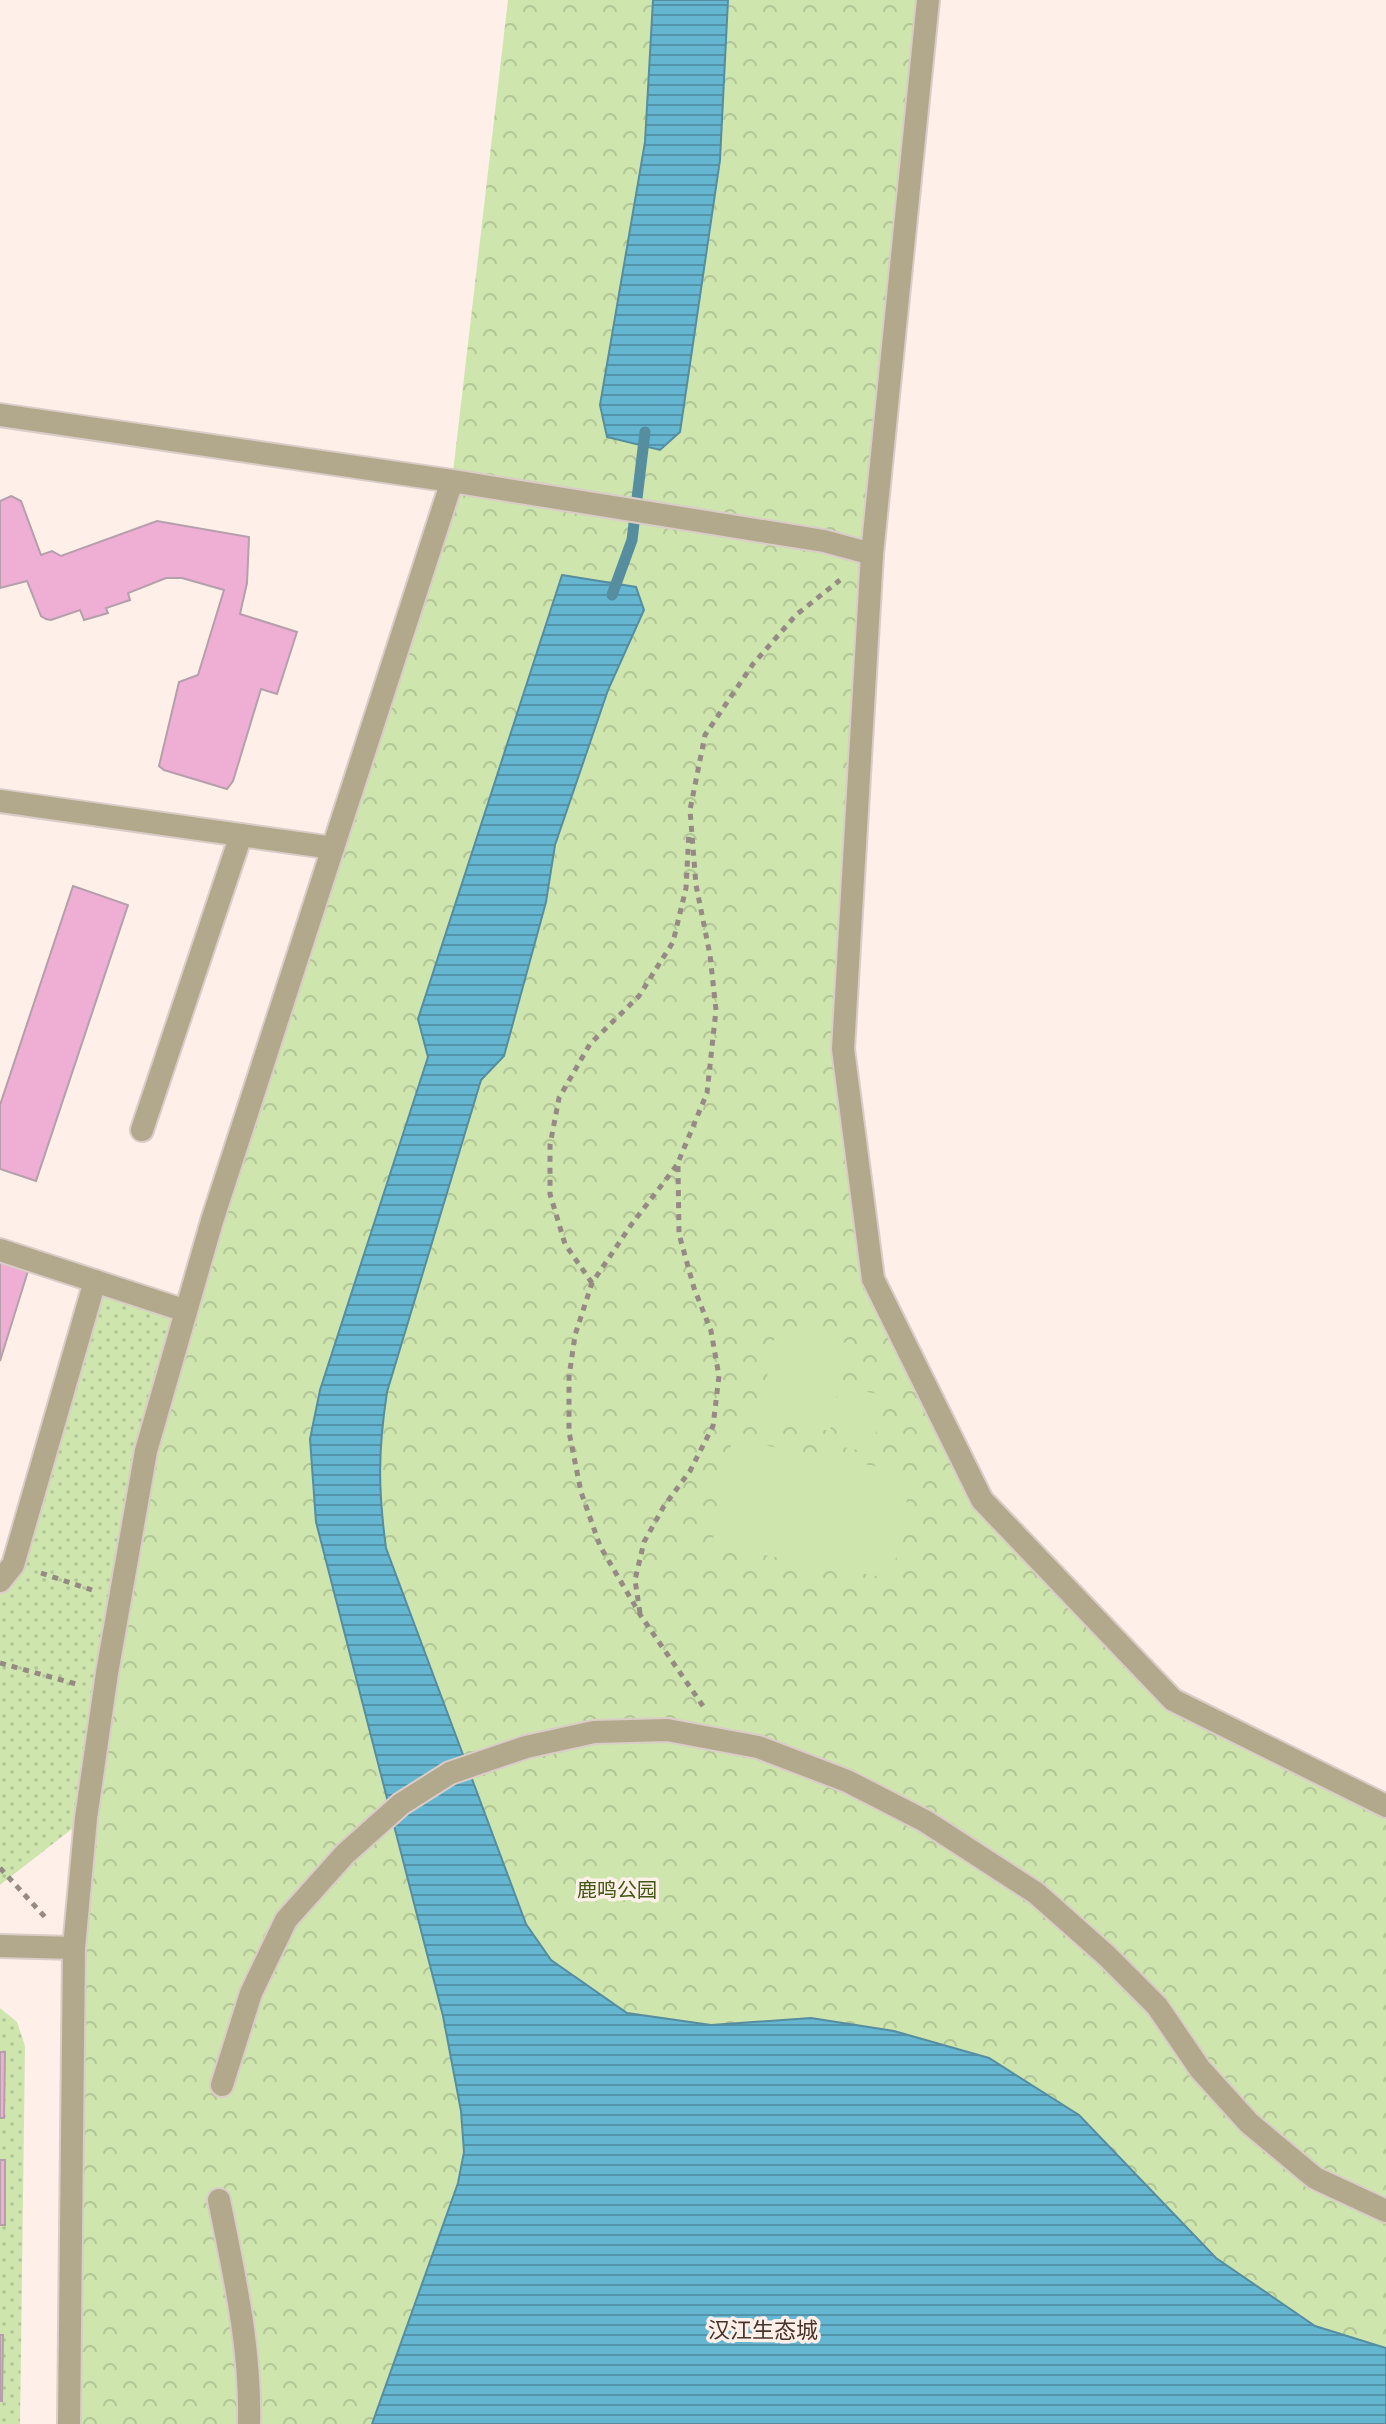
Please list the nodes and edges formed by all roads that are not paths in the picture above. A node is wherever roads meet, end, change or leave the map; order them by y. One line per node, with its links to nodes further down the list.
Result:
1 (928, 0): 4 (street)
2 (0, 415): 3 (street)
3 (452, 481): 4 (street); 7 (street)
4 (872, 554): 13 (street)
5 (0, 801): 6 (street)
6 (241, 835): 7 (street); 8 (street)
7 (333, 848): 11 (street)
8 (142, 1130)
9 (0, 1250): 10 (street)
10 (95, 1281): 11 (street); 12 (street)
11 (186, 1311): 15 (street)
12 (7, 1573)
13 (1386, 1806)
14 (0, 1946): 15 (street)
15 (74, 1948): 19 (street)
16 (222, 2085): 18 (street)
17 (219, 2200): 20 (street)
18 (1386, 2211)
19 (69, 2424)
20 (249, 2424)

